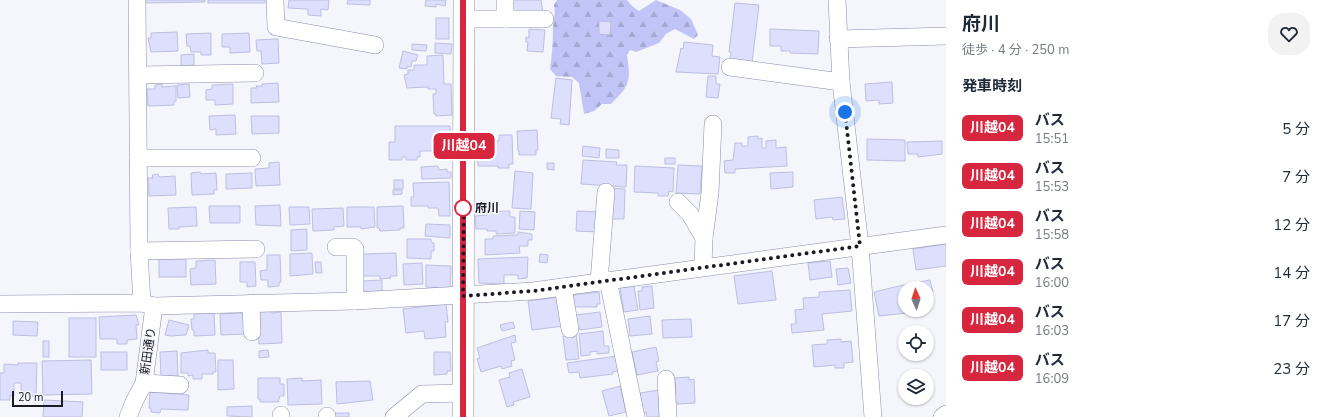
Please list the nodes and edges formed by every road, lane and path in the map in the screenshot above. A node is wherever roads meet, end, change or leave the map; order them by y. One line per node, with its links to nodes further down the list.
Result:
1 (137, 0): 13 (street, 新田通り)
2 (275, 0): 10 (street)
3 (505, 0): 6 (street)
4 (837, 0): 9 (street)
5 (464, 9): 6 (street); 29 (main road)
6 (505, 19): 7 (street)
7 (545, 19)
8 (946, 36): 9 (street)
9 (838, 38): 14 (street)
10 (375, 44)
11 (730, 67): 14 (street)
12 (255, 73): 13 (street)
13 (139, 75): 16 (street, 新田通り)
14 (841, 82): 22 (street)
15 (713, 124): 21 (street)
16 (138, 158): 17 (street); 25 (street, 新田通り)
17 (252, 158)
18 (606, 192): 27 (street)
19 (678, 202): 21 (street)
20 (946, 235): 22 (street)
21 (704, 238): 26 (street)
22 (860, 246): 26 (street); 46 (street)
23 (336, 247): 30 (street)
24 (256, 249): 25 (street)
25 (139, 251): 33 (street, 新田通り)
26 (703, 267): 27 (street)
27 (604, 281): 28 (street); 44 (street)
28 (563, 287): 29 (street); 34 (street)
29 (463, 296): 30 (street); 39 (main road)
30 (355, 301): 31 (street)
31 (251, 303): 33 (street); 35 (street)
32 (0, 304): 33 (street)
33 (148, 304): 37 (street, 新田通り)
34 (570, 329)
35 (252, 332)
36 (666, 379): 45 (street)
37 (144, 383): 38 (street); 41 (street, 新田通り)
38 (180, 385)
39 (463, 392): 42 (street); 43 (main road)
40 (946, 414): 47 (street)
41 (128, 417)
42 (394, 417)
43 (463, 417)
44 (636, 417)
45 (668, 417)
46 (874, 417)
47 (942, 417)

